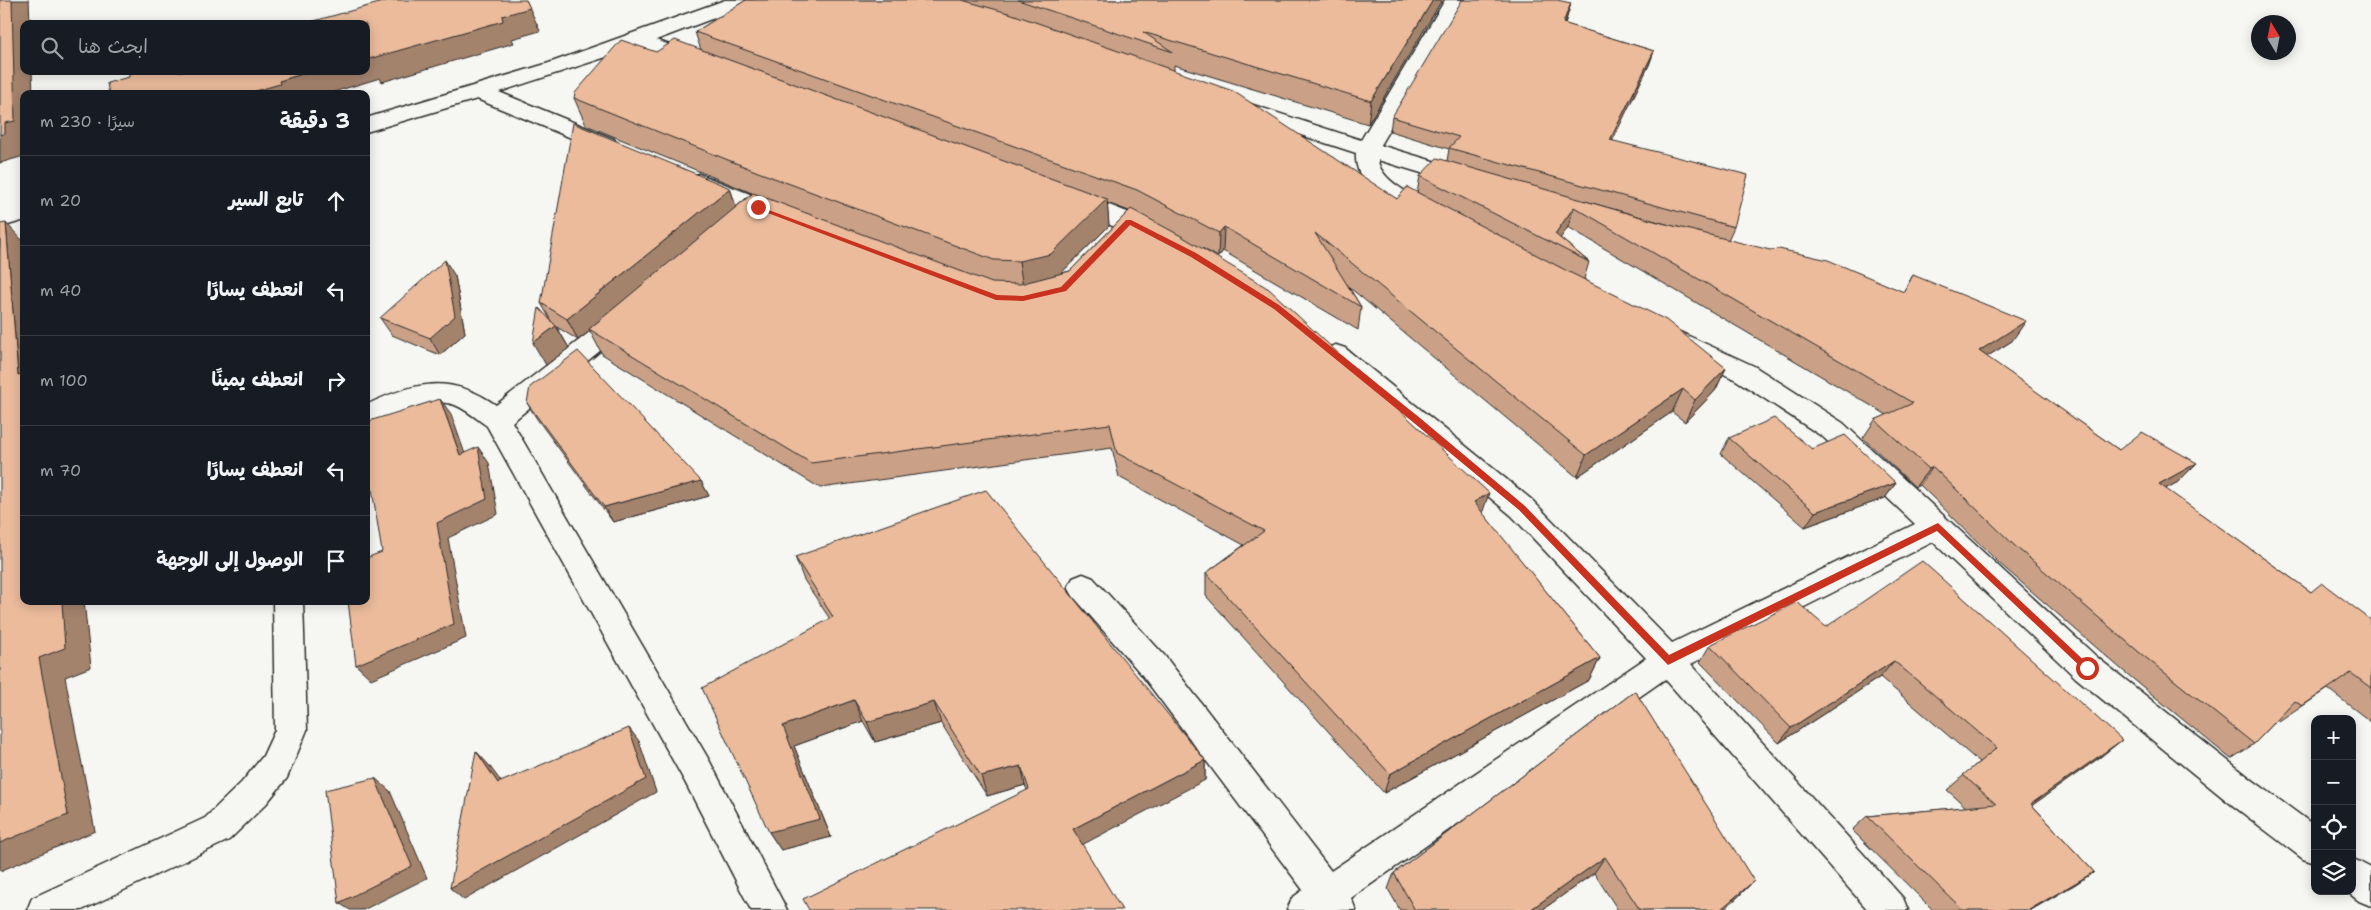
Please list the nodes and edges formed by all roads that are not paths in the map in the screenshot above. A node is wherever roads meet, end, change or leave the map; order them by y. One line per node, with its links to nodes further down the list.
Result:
1 (744, 0): 3 (street)
2 (1455, 0): 8 (street)
3 (638, 40): 4 (street); 5 (street)
4 (712, 68)
5 (477, 90): 7 (street); 9 (street)
6 (1228, 104): 8 (street)
7 (370, 124)
8 (1367, 149): 11 (street); 17 (street)
9 (622, 150)
10 (676, 173): 13 (street)
11 (1490, 185)
12 (1055, 194): 15 (street)
13 (758, 207): 14 (street); 16 (street)
14 (794, 221)
15 (1129, 222): 20 (street); 21 (street)
16 (736, 225)
17 (1453, 226)
18 (20, 231): 19 (street)
19 (0, 238)
20 (1109, 242)
21 (1177, 246)
22 (640, 305): 26 (street)
23 (1659, 331): 27 (street)
24 (1314, 337): 30 (street)
25 (370, 416): 26 (street)
26 (497, 419): 36 (street)
27 (1938, 526): 30 (street); 31 (street)
28 (1083, 586): 34 (street)
29 (288, 605): 35 (street)
30 (1668, 660): 34 (street); 37 (street)
31 (2311, 844)
32 (2356, 878): 33 (street)
33 (2371, 889)
34 (1323, 904)
35 (44, 910)
36 (770, 910)
37 (1891, 910)

